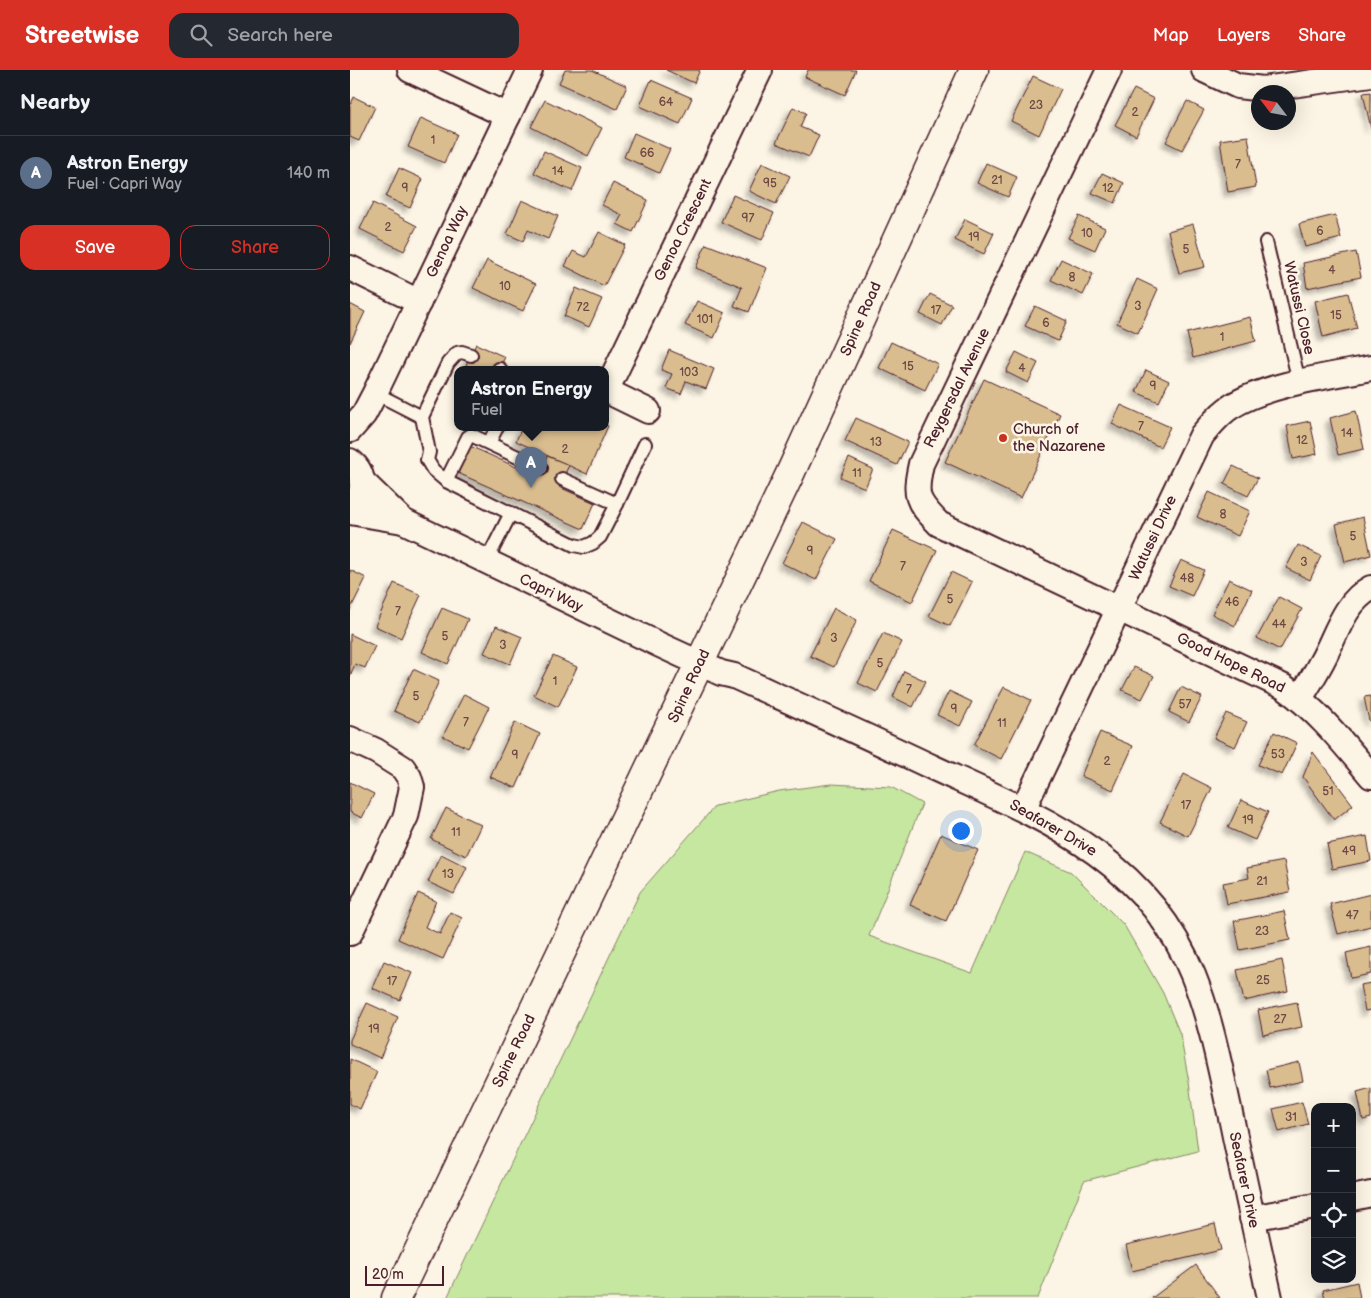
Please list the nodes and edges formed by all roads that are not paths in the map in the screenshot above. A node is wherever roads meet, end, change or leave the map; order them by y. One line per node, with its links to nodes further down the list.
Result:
1 (410, 70): 8 (street)
2 (530, 70): 8 (street, Genoa Way)
3 (760, 70): 15 (street, Genoa Crescent)
4 (974, 70): 36 (main road, Spine Road)
5 (1109, 70): 35 (street, Reygersdal Avenue)
6 (1204, 70): 7 (street)
7 (1371, 74)
8 (508, 116): 11 (street, Genoa Way)
9 (1266, 242): 14 (lane, Watussi Close)
10 (350, 268): 11 (street)
11 (419, 302): 16 (street, Genoa Way)
12 (471, 355): 19 (lane)
13 (1371, 368): 14 (street, Watussi Drive)
14 (1299, 382): 35 (street, Watussi Drive)
15 (609, 383)
16 (375, 393): 19 (lane); 20 (street, Genoa Way)
17 (609, 393): 18 (street)
18 (648, 411)
19 (422, 417): 27 (lane)
20 (357, 422): 25 (street, Genoa Way)
21 (495, 431): 22 (lane)
22 (489, 443): 24 (lane); 27 (lane)
23 (645, 444): 28 (lane)
24 (542, 468)
25 (357, 470): 29 (street, Genoa Way); 32 (street, Capri Way)
26 (562, 479): 28 (lane)
27 (446, 482): 31 (lane)
28 (617, 504): 31 (lane)
29 (350, 508)
30 (350, 512): 32 (street, Capri Way)
31 (511, 513): 33 (lane)
32 (403, 521): 33 (street, Capri Way)
33 (486, 562): 36 (street, Capri Way)
34 (1371, 588): 37 (street)
35 (1120, 610): 37 (street, Good Hope Road); 40 (street, Watussi Drive)
36 (699, 663): 40 (street, Seafarer Drive); 46 (main road, Spine Road)
37 (1300, 698): 39 (street, Good Hope Road)
38 (350, 739): 41 (street)
39 (1371, 776)
40 (1023, 810): 45 (street, Seafarer Drive)
41 (350, 933)
42 (1371, 1194): 43 (street)
43 (1356, 1197)
44 (1311, 1207): 45 (street)
45 (1252, 1218): 47 (street, Seafarer Drive)
46 (396, 1298)
47 (1270, 1298)

